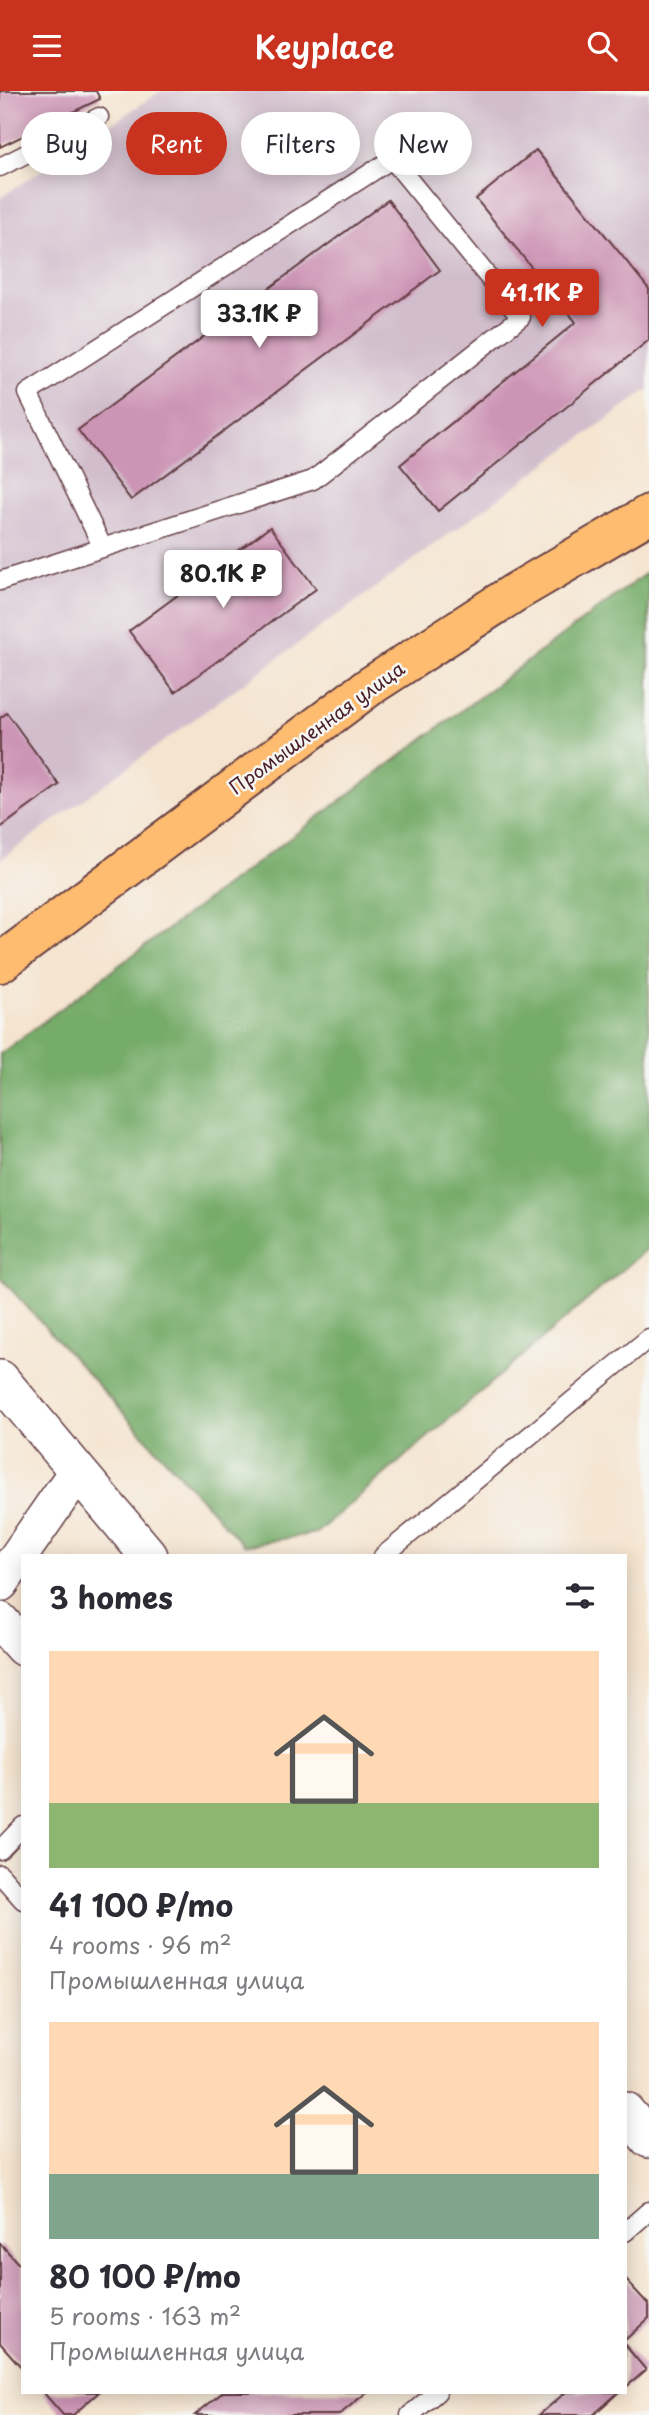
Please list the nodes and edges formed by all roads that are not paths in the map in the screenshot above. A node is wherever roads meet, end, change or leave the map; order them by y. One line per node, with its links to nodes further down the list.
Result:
1 (21, 156): 2 (lane)
2 (0, 167)
3 (649, 514): 6 (main road, Промышленная улица)
4 (103, 548): 4 (lane); 5 (lane)
5 (0, 581)
6 (0, 963)
7 (649, 1338): 11 (lane)
8 (0, 1379): 9 (street)
9 (77, 1472): 10 (street); 12 (street)
10 (147, 1554)
11 (385, 1554)
12 (0, 1583)
13 (0, 1621): 14 (street)
14 (21, 1645)
15 (21, 1828): 16 (lane)
16 (0, 1850)
17 (0, 1874): 18 (lane)
18 (21, 1898)
19 (627, 2113): 20 (street)
20 (649, 2139)
21 (649, 2211): 22 (lane)
22 (627, 2230)
23 (435, 2394): 24 (lane)
24 (410, 2415)

